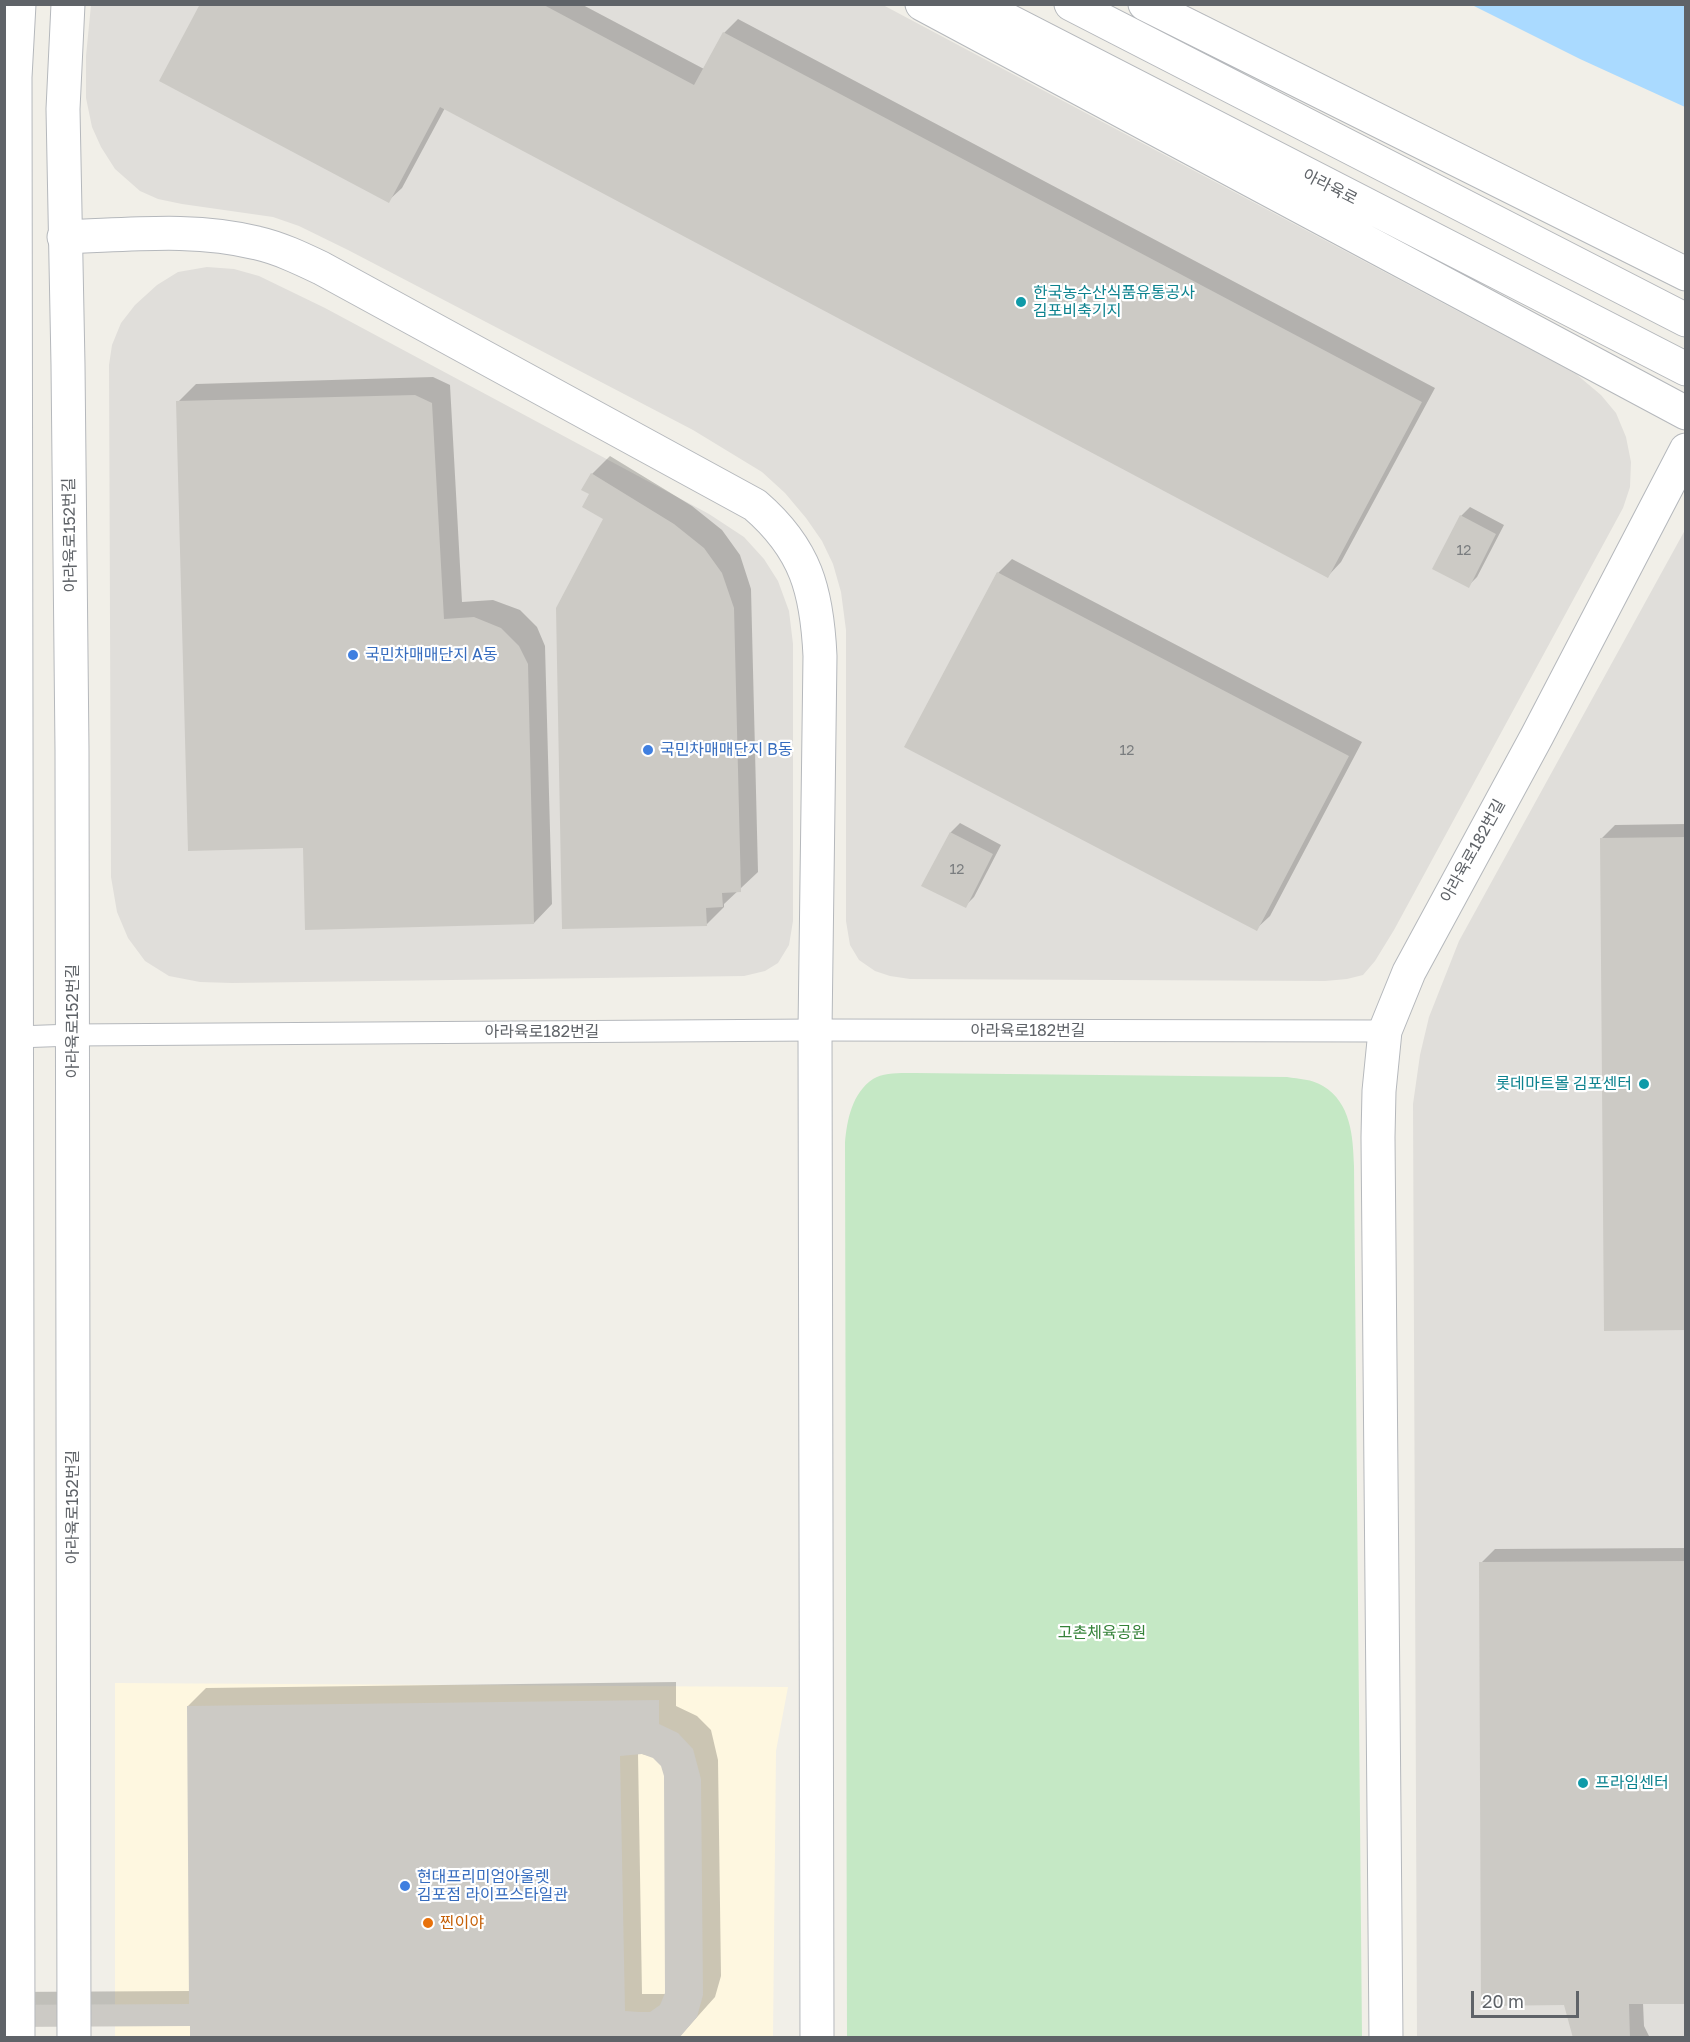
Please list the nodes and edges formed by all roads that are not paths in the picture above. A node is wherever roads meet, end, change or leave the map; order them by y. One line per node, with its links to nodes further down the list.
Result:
1 (19, 4): 16 (street)
2 (68, 4): 7 (street, 아라육로152번길)
3 (922, 4): 11 (street)
4 (976, 4): 10 (street, 아라육로)
5 (1071, 4): 9 (street)
6 (1145, 4): 8 (street)
7 (64, 237): 13 (street); 15 (street, 아라육로152번길)
8 (1686, 274)
9 (1686, 320)
10 (1686, 369)
11 (1686, 413)
12 (1686, 450): 14 (street, 아라육로182번길)
13 (815, 1030): 14 (lane, 아라육로182번길); 15 (lane, 아라육로182번길); 19 (street)
14 (1385, 1031): 20 (street)
15 (73, 1035): 16 (lane, 아라육로182번길); 18 (street, 아라육로152번길)
16 (11, 1039): 17 (street)
17 (18, 2037)
18 (74, 2037)
19 (817, 2037)
20 (1386, 2037)

